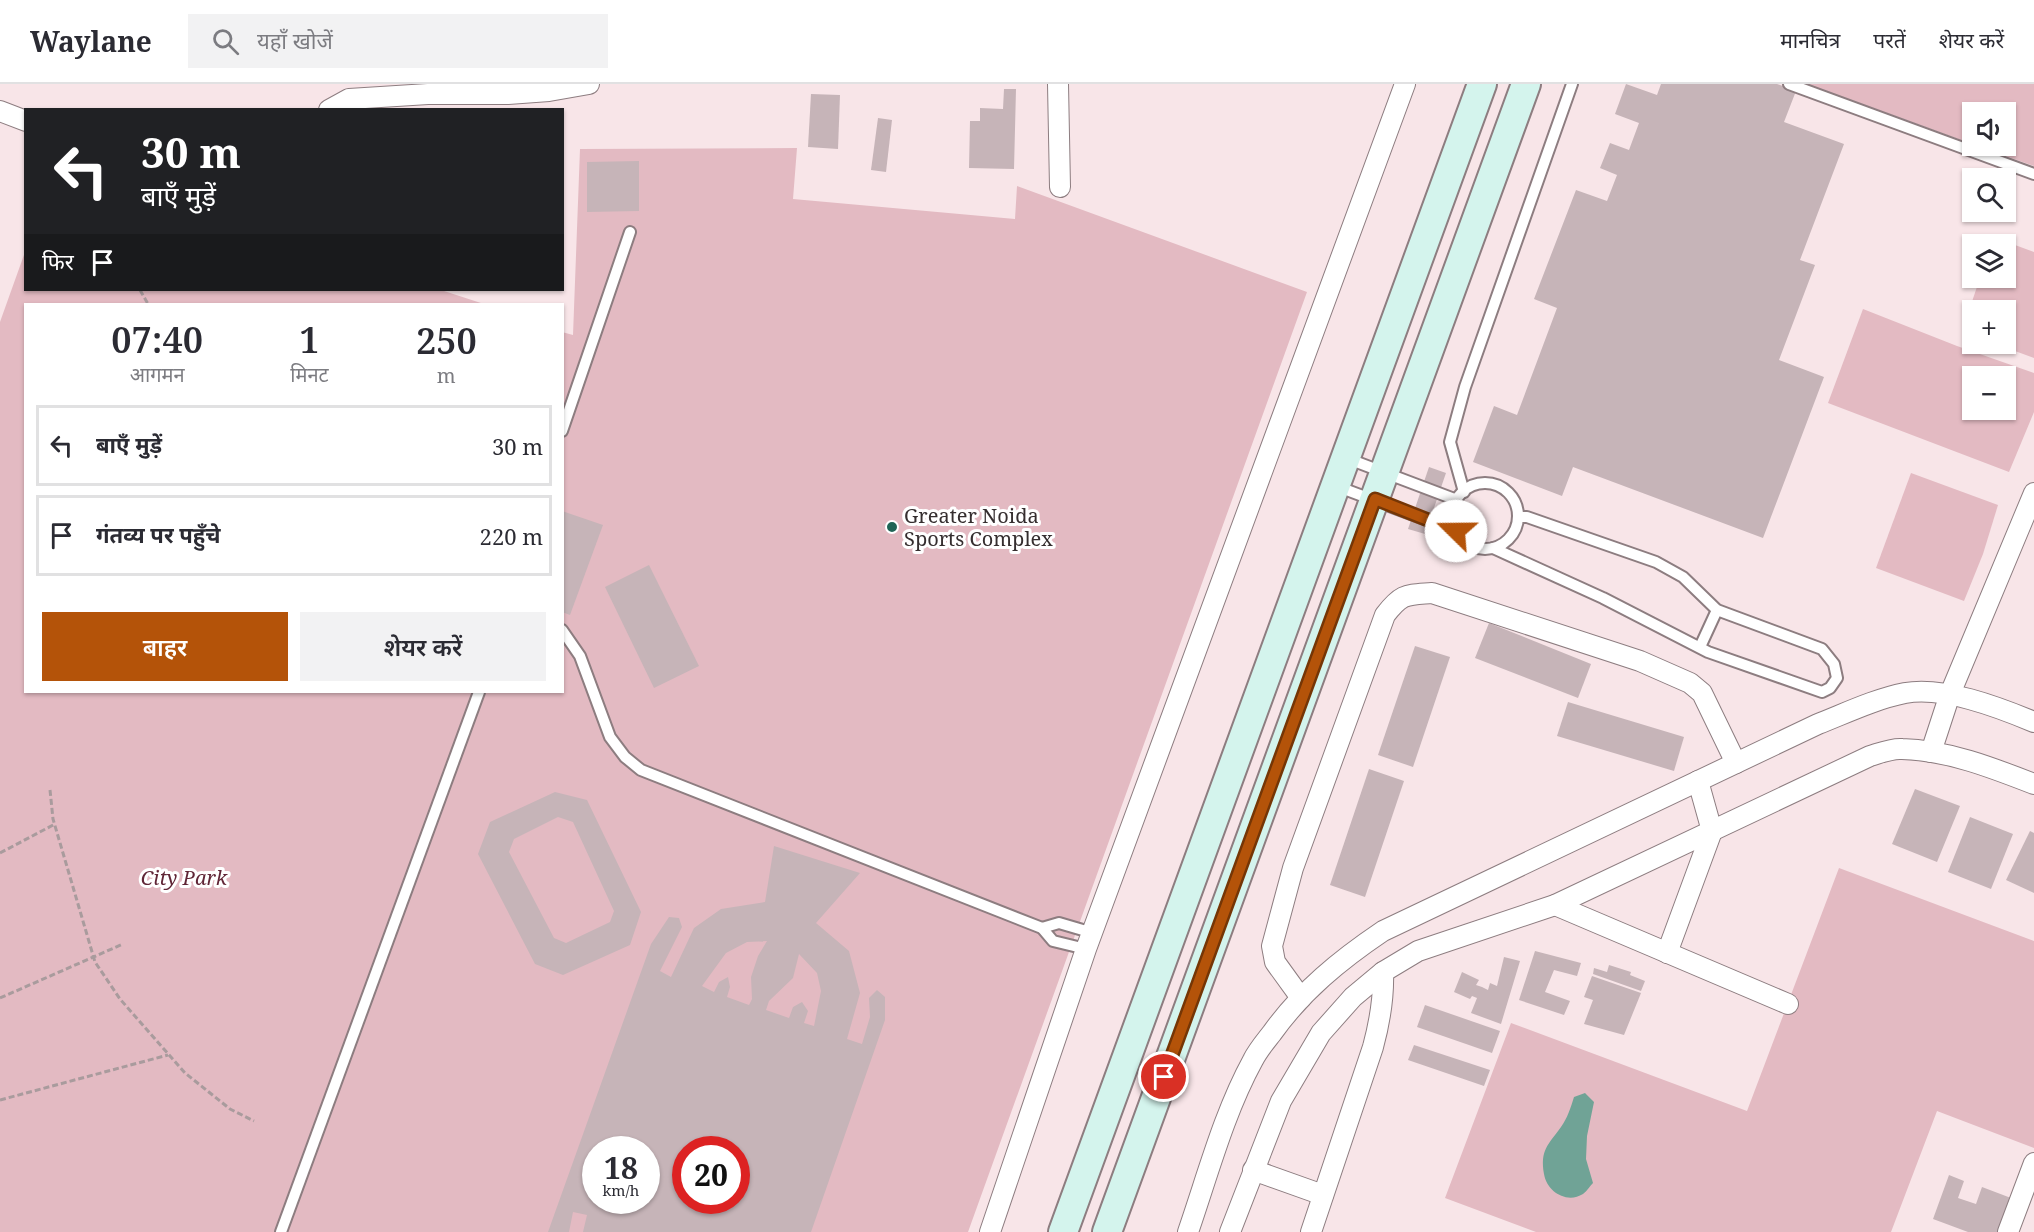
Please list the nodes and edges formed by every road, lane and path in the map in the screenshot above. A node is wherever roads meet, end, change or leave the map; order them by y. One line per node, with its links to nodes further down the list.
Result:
1 (589, 84): 8 (street)
2 (1058, 84): 14 (street)
3 (1405, 84): 41 (street)
4 (1482, 84): 17 (street)
5 (1526, 84): 19 (street)
6 (1572, 84): 21 (lane)
7 (1789, 84): 13 (lane)
8 (488, 89): 9 (street)
9 (394, 90): 10 (street)
10 (333, 108)
11 (0, 111): 12 (street)
12 (24, 120)
13 (2034, 174)
14 (1060, 187)
15 (630, 232): 16 (lane)
16 (564, 425)
17 (1346, 458): 18 (street); 19 (lane)
18 (1336, 485): 19 (lane); 57 (street)
19 (1379, 486): 21 (lane); 23 (lane); 58 (street)
20 (2034, 493): 29 (street)
21 (1460, 496): 22 (lane); 23 (lane)
22 (1518, 517): 24 (lane); 25 (lane)
23 (1456, 531): 24 (lane)
24 (1493, 548): 27 (lane)
25 (1717, 610): 27 (lane); 27 (lane)
26 (564, 633): 40 (lane)
27 (1700, 647)
28 (479, 693): 55 (lane)
29 (1950, 694): 30 (street); 31 (street); 32 (street)
30 (2034, 722)
31 (1931, 752): 34 (street); 37 (street)
32 (1736, 763): 33 (street); 47 (street)
33 (1698, 781): 37 (street); 47 (street)
34 (2034, 784)
35 (50, 790): 36 (path)
36 (55, 824): 38 (path); 44 (path)
37 (1712, 831): 39 (street); 43 (street)
38 (0, 853)
39 (1555, 905): 43 (street); 45 (street)
40 (1042, 928): 41 (lane); 41 (lane)
41 (1090, 941): 56 (street)
42 (123, 944): 44 (path)
43 (1667, 953): 48 (street)
44 (93, 957): 46 (path); 49 (path)
45 (1383, 972): 53 (street); 54 (street)
46 (0, 998)
47 (1301, 998): 59 (street)
48 (1788, 1004)
49 (168, 1055): 50 (path); 51 (path)
50 (0, 1100)
51 (254, 1121)
52 (2034, 1163): 62 (street)
53 (1253, 1170): 54 (street); 60 (street)
54 (1323, 1195): 61 (street)
55 (281, 1232)
56 (990, 1232)
57 (1063, 1232)
58 (1107, 1232)
59 (1188, 1232)
60 (1230, 1232)
61 (1311, 1232)
62 (2008, 1232)

